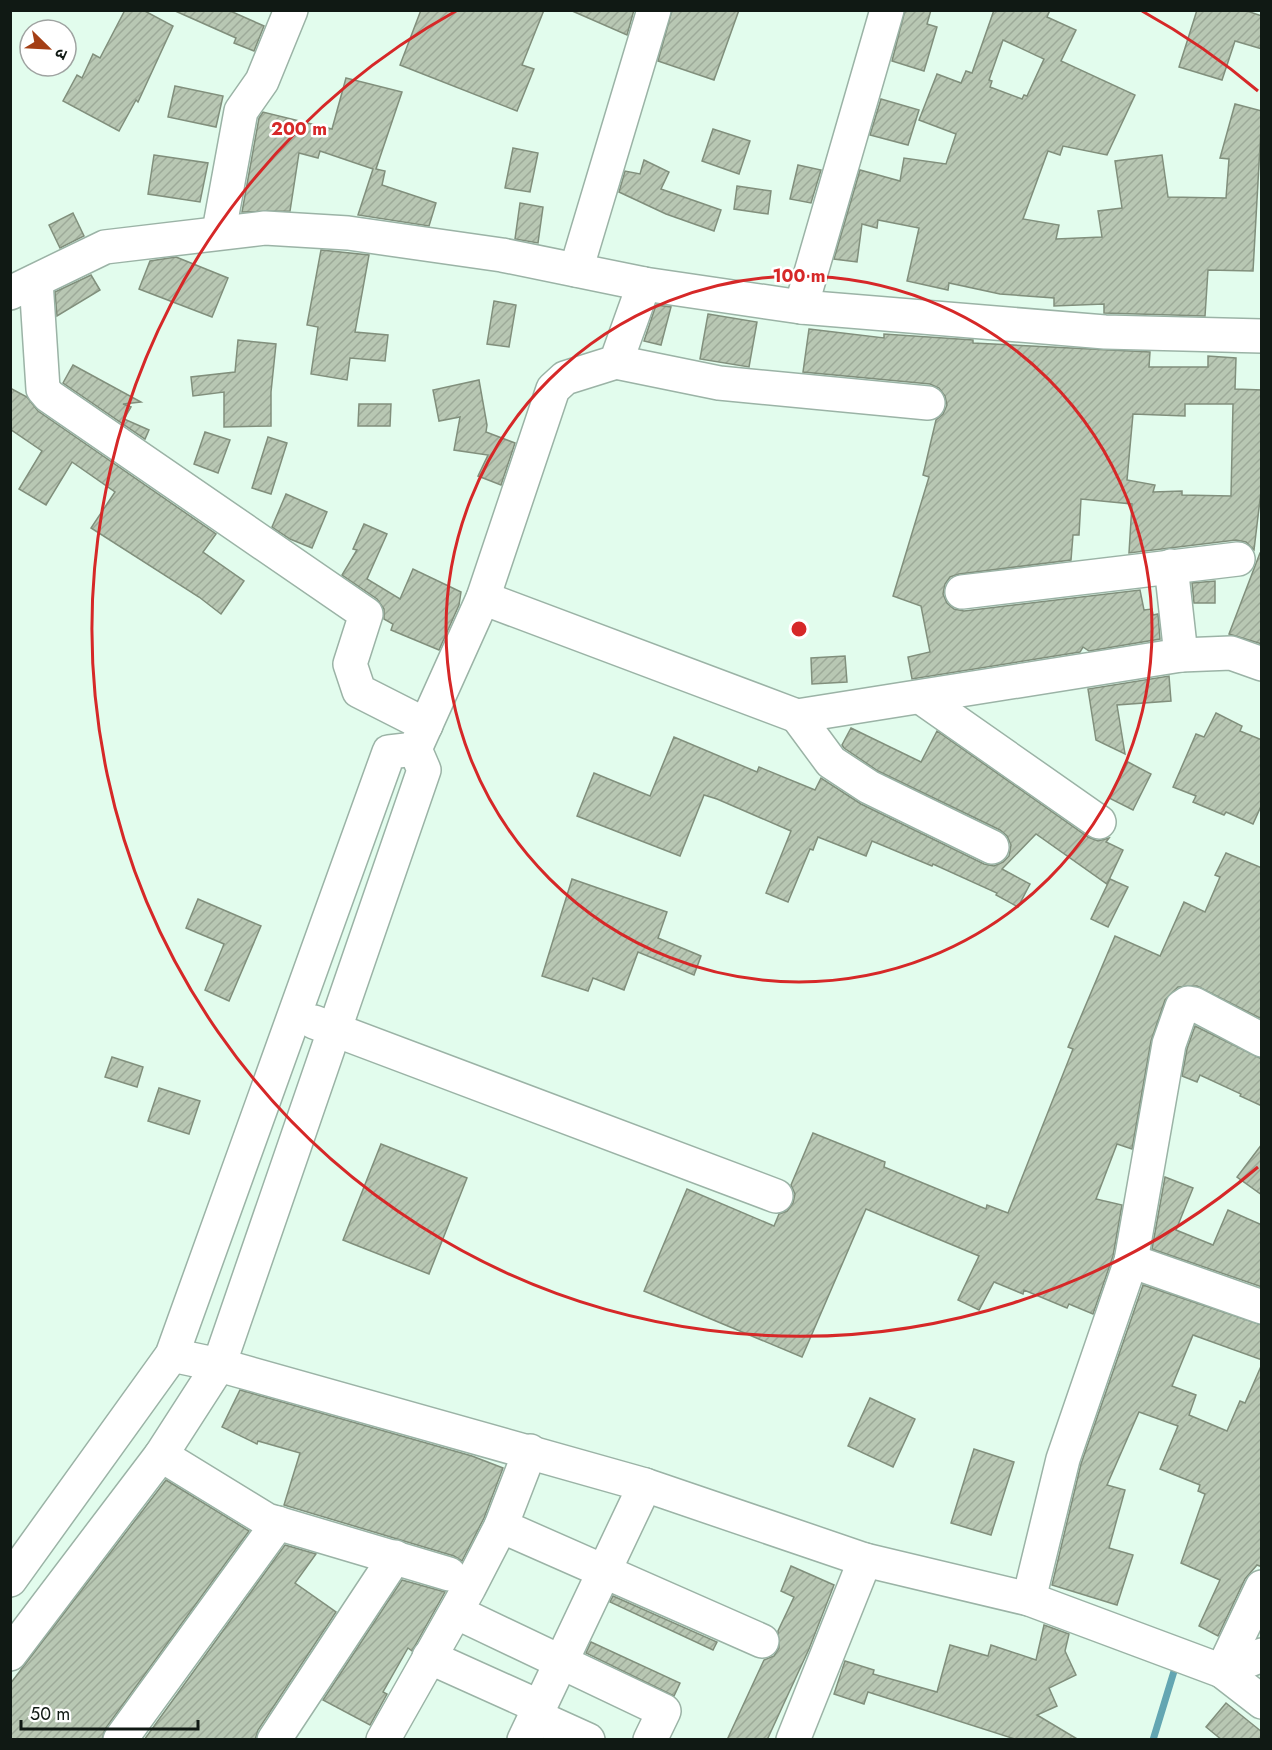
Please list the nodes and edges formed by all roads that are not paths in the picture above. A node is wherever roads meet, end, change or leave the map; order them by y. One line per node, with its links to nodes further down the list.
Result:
1 (291, 10): 4 (street)
2 (654, 10): 5 (street)
3 (887, 10): 8 (street)
4 (219, 231): 5 (street); 7 (street)
5 (576, 270): 6 (street)
6 (644, 284): 8 (street); 10 (street)
7 (23, 287): 20 (street)
8 (801, 308): 9 (street)
9 (1262, 336)
10 (616, 362): 11 (street); 15 (street)
11 (927, 403)
12 (1238, 559): 13 (street)
13 (1171, 566): 14 (street); 16 (street)
14 (962, 592)
15 (483, 598): 19 (street); 20 (street)
16 (1181, 655): 17 (street); 18 (street)
17 (1262, 664)
18 (922, 698): 19 (street); 21 (street)
19 (797, 716): 22 (street)
20 (421, 737): 23 (street); 24 (street)
21 (1099, 822)
22 (992, 847)
23 (296, 1015): 24 (street); 29 (street)
24 (335, 1030): 26 (street); 30 (street)
25 (1262, 1040): 27 (street)
26 (776, 1196)
27 (1131, 1261): 28 (street); 42 (street)
28 (1262, 1307)
29 (171, 1355): 30 (street); 40 (street)
30 (219, 1365): 31 (street); 32 (street)
31 (530, 1451): 33 (street); 35 (street)
32 (161, 1455): 34 (street); 45 (street)
33 (645, 1485): 37 (street); 38 (street)
34 (278, 1523): 36 (street); 52 (street)
35 (501, 1526): 38 (street); 43 (street)
36 (395, 1557): 39 (street); 53 (street)
37 (865, 1560): 42 (street); 57 (street)
38 (604, 1571): 44 (street); 48 (street)
39 (448, 1574)
40 (10, 1581)
41 (1262, 1587): 49 (street)
42 (1029, 1599): 49 (street)
43 (456, 1612): 47 (street); 48 (street)
44 (762, 1641)
45 (10, 1654)
46 (1262, 1655): 49 (street)
47 (429, 1658): 51 (street); 54 (street)
48 (561, 1662): 51 (street); 56 (street)
49 (1222, 1671): 50 (street)
50 (1262, 1702)
51 (533, 1721): 55 (street)
52 (120, 1740)
53 (274, 1740)
54 (382, 1740)
55 (588, 1740)
56 (650, 1740)
57 (793, 1740)

